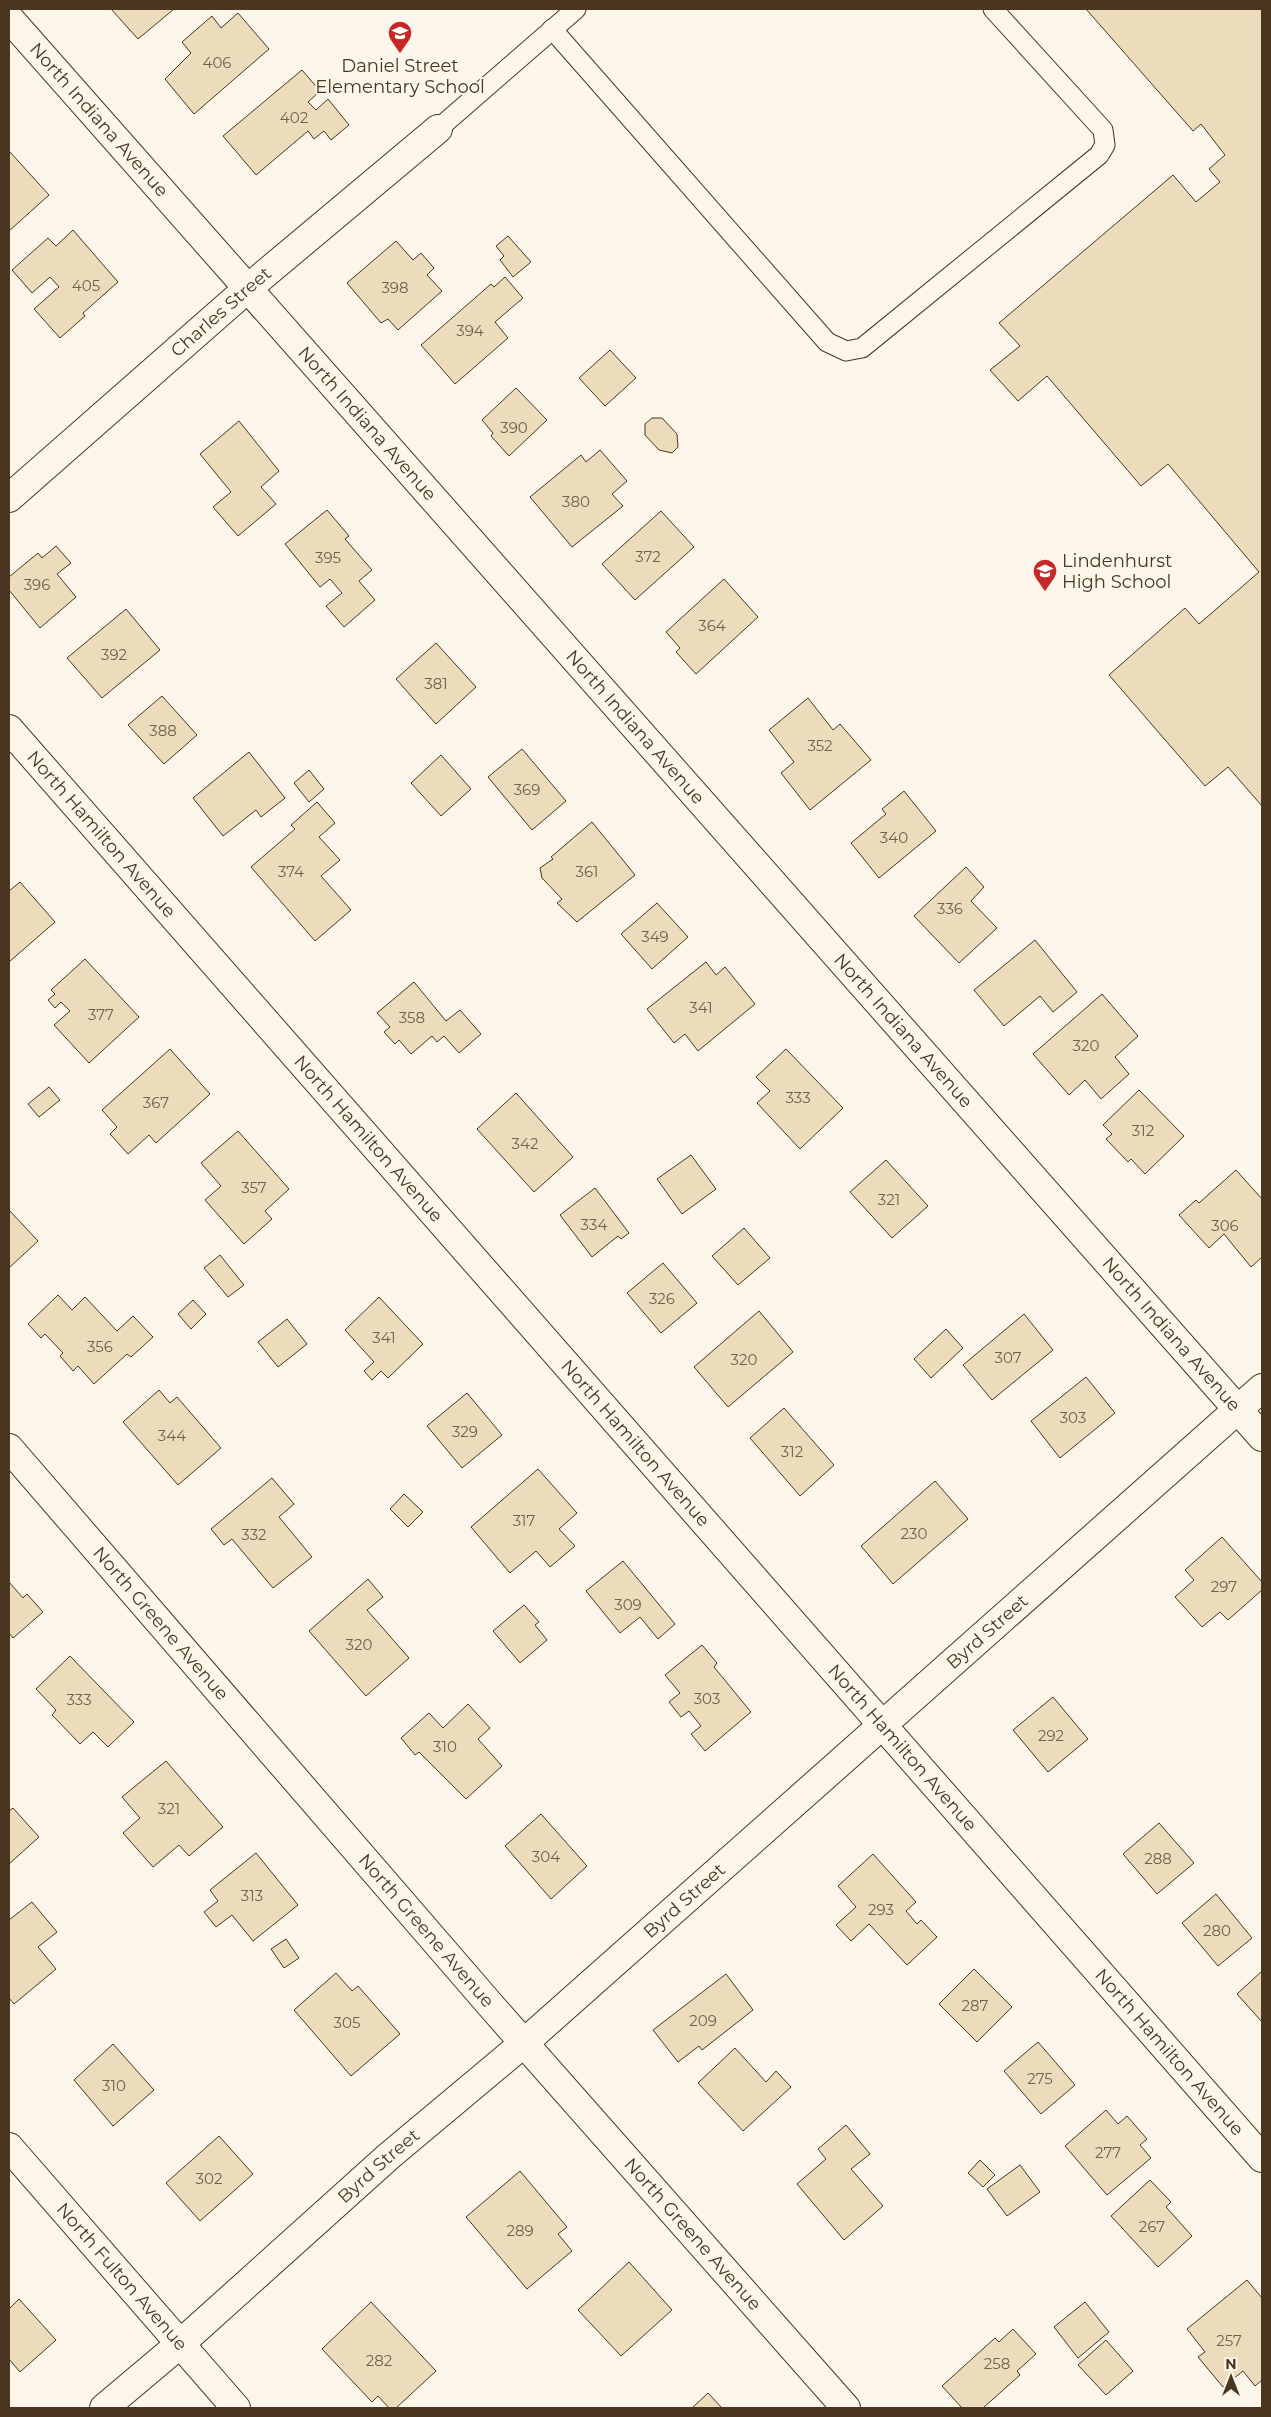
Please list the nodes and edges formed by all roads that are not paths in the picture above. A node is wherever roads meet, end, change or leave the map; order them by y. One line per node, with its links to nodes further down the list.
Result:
1 (576, 9): 4 (lane)
2 (993, 9): 4 (lane)
3 (9, 18): 6 (street, North Indiana Avenue)
4 (552, 29): 5 (lane)
5 (438, 129): 6 (street, Charles Street)
6 (247, 289): 7 (street, Charles Street); 10 (street, North Indiana Avenue)
7 (9, 498)
8 (9, 730): 13 (street, North Hamilton Avenue)
9 (1262, 1388): 10 (street, Byrd Street)
10 (1238, 1409): 11 (street, North Indiana Avenue); 13 (street, Byrd Street)
11 (1262, 1437)
12 (9, 1448): 14 (street, North Greene Avenue)
13 (883, 1726): 14 (street, Byrd Street); 16 (street, North Hamilton Avenue)
14 (524, 2043): 17 (street, Byrd Street); 20 (street, North Greene Avenue)
15 (9, 2147): 17 (street, North Fulton Avenue)
16 (1262, 2158)
17 (180, 2344): 18 (street, Byrd Street); 19 (street, North Fulton Avenue)
18 (104, 2408)
19 (236, 2408)
20 (846, 2408)

